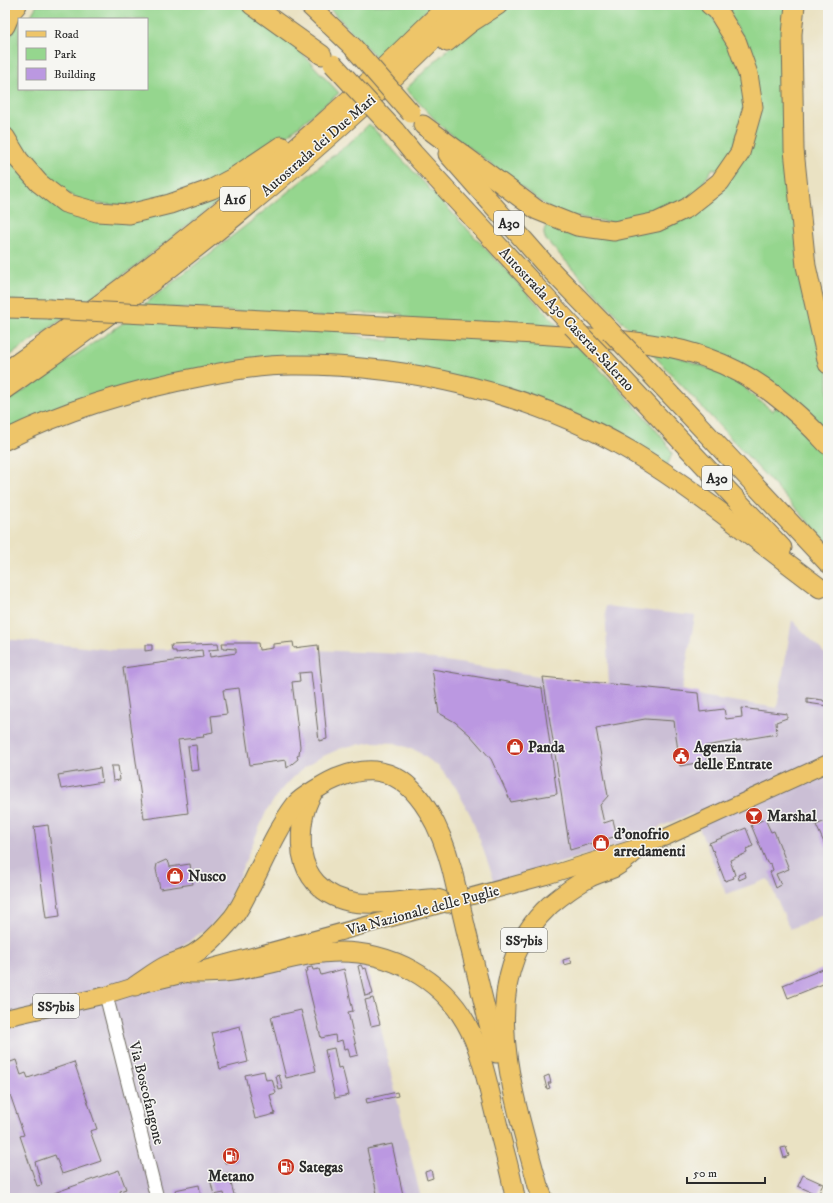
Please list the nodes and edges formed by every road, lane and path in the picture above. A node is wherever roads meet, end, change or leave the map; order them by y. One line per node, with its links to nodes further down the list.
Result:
1 (17, 5): 11 (highway)
2 (252, 5): 12 (highway)
3 (275, 5): 12 (highway, Autostrada A30 Caserta-Salerno / A30)
4 (309, 5): 13 (highway, Autostrada A30 Caserta-Salerno / A30, bridge)
5 (439, 5): 14 (highway)
6 (448, 5): 18 (highway, Autostrada dei Due Mari / A16)
7 (468, 5): 15 (highway, Autostrada dei Due Mari / A16)
8 (498, 5): 15 (highway)
9 (710, 5): 13 (highway)
10 (795, 5): 17 (highway)
11 (5, 26)
12 (327, 60): 23 (highway, Autostrada A30 Caserta-Salerno / A30, bridge)
13 (417, 119): 22 (highway, Autostrada A30 Caserta-Salerno / A30, bridge)
14 (5, 138)
15 (212, 236): 19 (highway, Autostrada dei Due Mari / A16)
16 (5, 308): 21 (highway, bridge)
17 (828, 364)
18 (5, 372)
19 (5, 389)
20 (5, 440): 23 (highway)
21 (828, 445)
22 (828, 563)
23 (824, 593)
24 (828, 763): 26 (main road, Via Nazionale delle Puglie / SS7bis)
25 (313, 792): 27 (highway, SS7bis); 29 (highway, SS7bis); 32 (highway, SS7bis, bridge)
26 (641, 846): 27 (main road, Via Nazionale delle Puglie / SS7bis); 33 (highway, SS7bis)
27 (448, 903): 28 (main road, Via Nazionale delle Puglie / SS7bis)
28 (190, 974): 29 (main road, Via Nazionale delle Puglie / SS7bis); 34 (highway, SS7bis)
29 (135, 986): 30 (main road, Via Nazionale delle Puglie / SS7bis)
30 (106, 995): 31 (main road, Via Nazionale delle Puglie / SS7bis); 35 (street, Via Boscofangone)
31 (5, 1018)
32 (494, 1042): 33 (highway, SS7bis); 34 (highway, SS7bis)
33 (512, 1088): 34 (highway, SS7bis)
34 (527, 1196)
35 (157, 1198)

